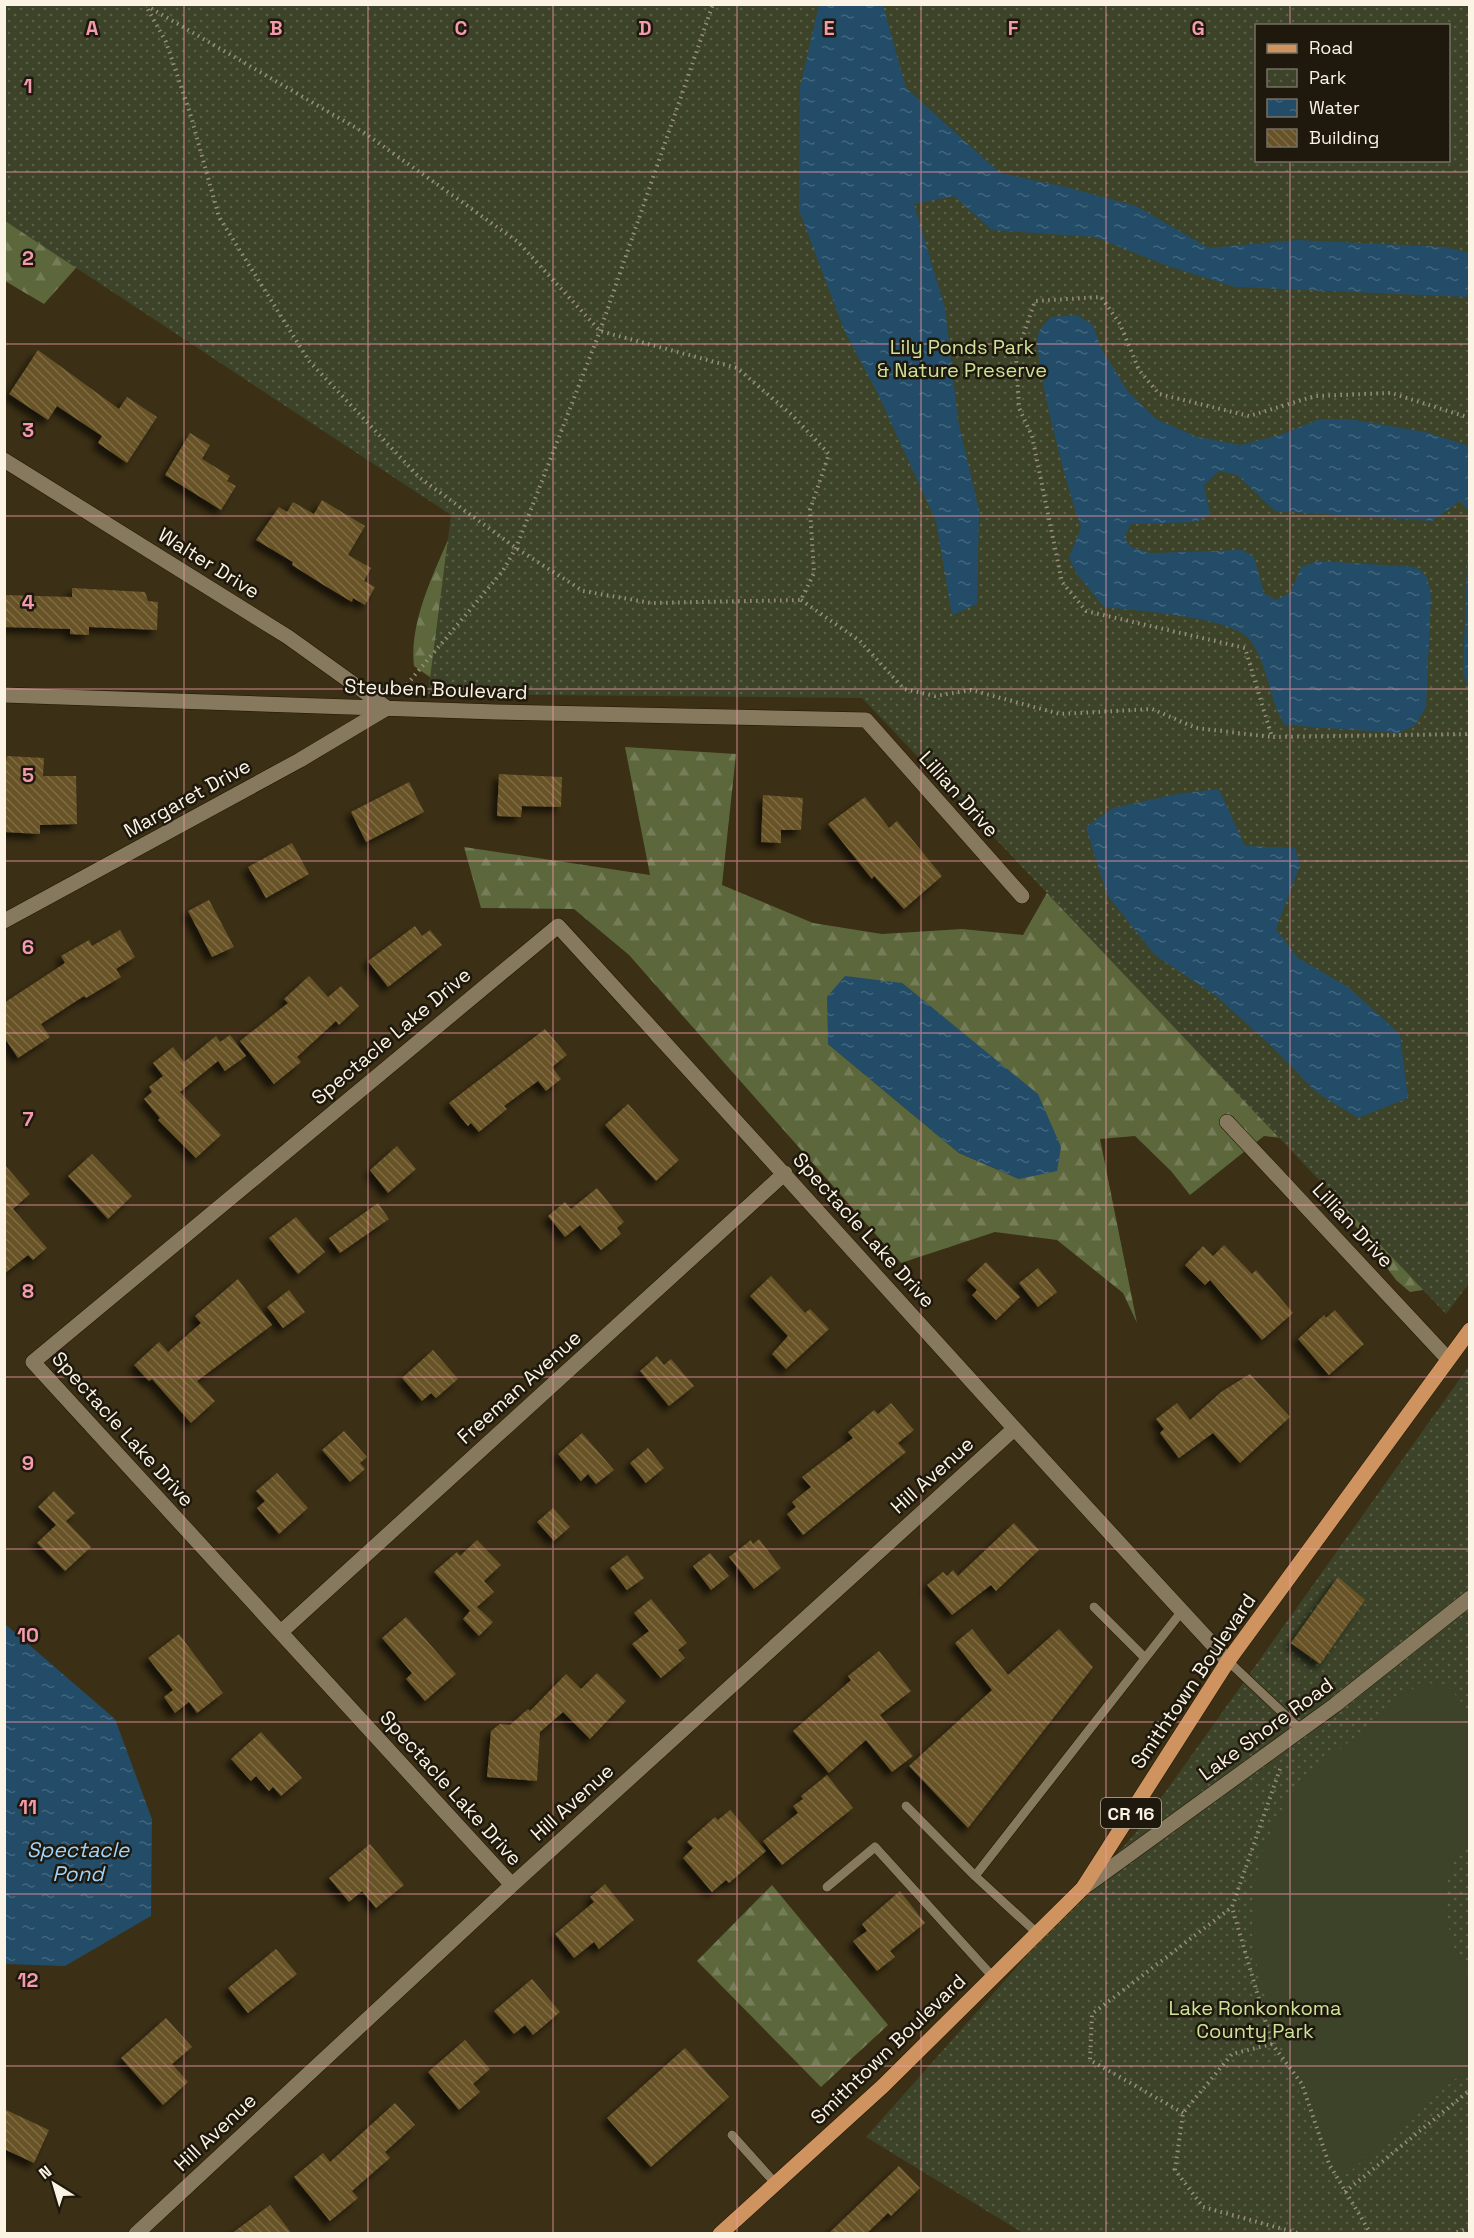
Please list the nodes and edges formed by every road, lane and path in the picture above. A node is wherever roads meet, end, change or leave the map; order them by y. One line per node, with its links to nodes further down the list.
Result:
1 (156, 4): 3 (path)
2 (713, 4): 4 (path)
3 (147, 5): 4 (path); 7 (path)
4 (600, 331): 7 (path); 8 (path)
5 (1470, 418): 13 (path)
6 (4, 460): 10 (street, Walter Drive)
7 (516, 548): 8 (path); 10 (path)
8 (801, 600): 13 (path)
9 (4, 695): 10 (street, Steuben Boulevard)
10 (387, 708): 11 (street, Steuben Boulevard); 15 (street, Margaret Drive)
11 (866, 720): 14 (street, Lillian Drive)
12 (1470, 734): 13 (path)
13 (1272, 737)
14 (1022, 896)
15 (4, 921)
16 (1227, 1122): 19 (street, Lillian Drive)
17 (785, 1173): 20 (street, Spectacle Lake Drive); 24 (street, Freeman Avenue); 24 (street, Spectacle Lake Drive)
18 (1470, 1330): 19 (main road, Smithtown Boulevard / CR 16)
19 (1448, 1359): 26 (main road, Smithtown Boulevard / CR 16)
20 (1014, 1429): 23 (street, Spectacle Lake Drive); 31 (street, Hill Avenue)
21 (1470, 1598): 27 (street, Lake Shore Road)
22 (1094, 1606): 25 (lane)
23 (1182, 1611): 25 (lane); 26 (street, Spectacle Lake Drive)
24 (280, 1632): 31 (street, Spectacle Lake Drive)
25 (1144, 1657): 30 (lane)
26 (1228, 1661): 27 (lane); 33 (main road, Smithtown Boulevard / CR 16)
27 (1301, 1730): 33 (street, Lake Shore Road)
28 (1282, 1762): 34 (path)
29 (906, 1806): 30 (lane)
30 (975, 1876): 35 (lane)
31 (512, 1885): 44 (street, Hill Avenue)
32 (827, 1887): 36 (lane)
33 (1083, 1888): 35 (main road, Smithtown Boulevard / CR 16)
34 (1232, 1907): 37 (path); 39 (path)
35 (1037, 1933): 36 (main road, Smithtown Boulevard / CR 16)
36 (993, 1977): 41 (main road, Smithtown Boulevard / CR 16)
37 (1272, 2044): 39 (path); 42 (path)
38 (1470, 2090): 42 (path)
39 (1183, 2113): 46 (path)
40 (732, 2135): 41 (lane)
41 (775, 2183): 45 (main road, Smithtown Boulevard / CR 16)
42 (1345, 2192): 47 (path)
43 (1470, 2228): 48 (path)
44 (136, 2234)
45 (720, 2234)
46 (1301, 2234)
47 (1371, 2234)
48 (1451, 2234)

